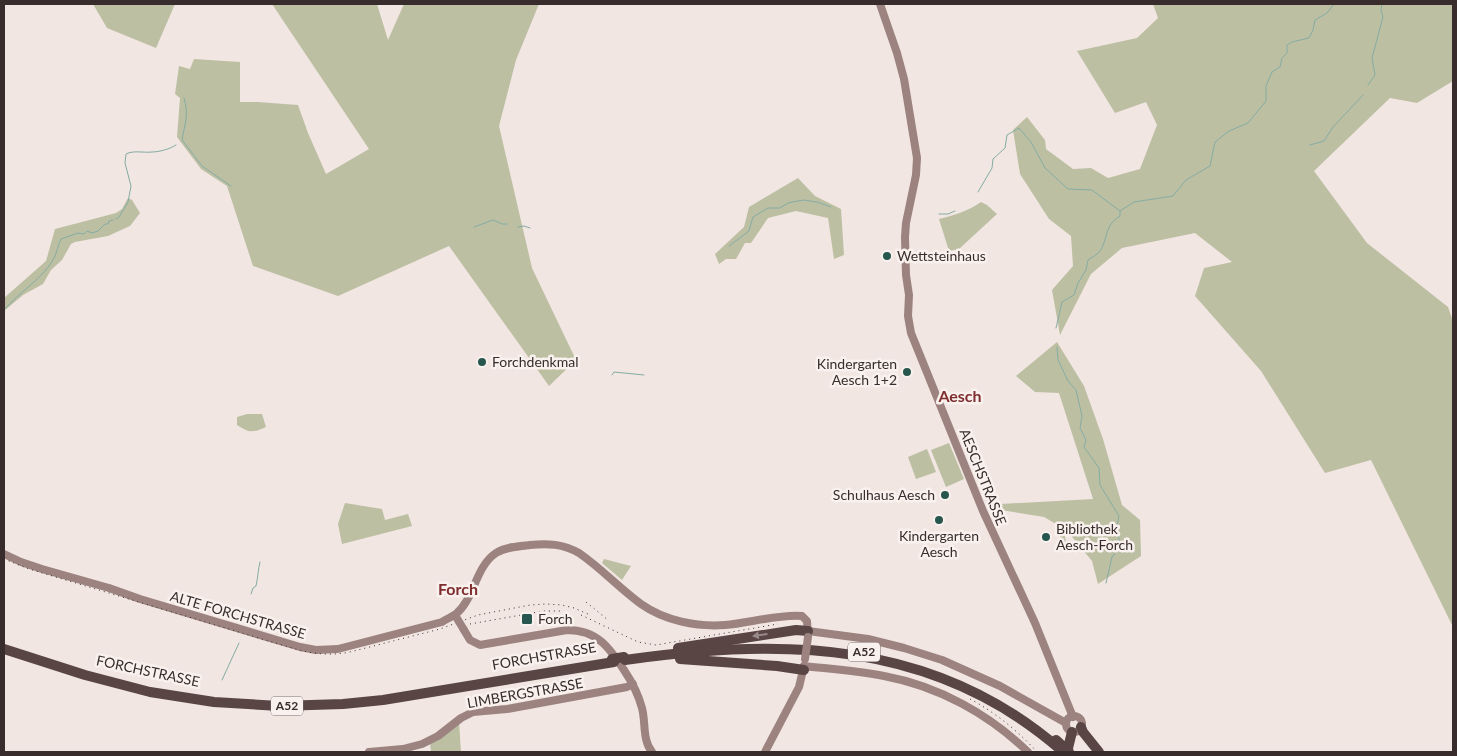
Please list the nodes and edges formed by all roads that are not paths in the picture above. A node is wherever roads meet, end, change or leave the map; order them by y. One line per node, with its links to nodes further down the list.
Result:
1 (880, 4): 9 (street, AESCHSTRASSE)
2 (4, 554): 3 (street, ALTE FORCHSTRASSE)
3 (455, 615): 4 (street); 8 (street, bridge)
4 (808, 634): 6 (highway, one-way to 6); 7 (street, bridge); 10 (street)
5 (4, 647): 6 (highway, FORCHSTRASSE / A52, bridge)
6 (650, 655): 7 (highway); 15 (highway, FORCHSTRASSE / A52, bridge)
7 (804, 665): 13 (street); 14 (street)
8 (633, 684): 11 (street, LIMBERGSTRASSE); 12 (street)
9 (1073, 717): 10 (street); 10 (street, AESCHSTRASSE)
10 (1073, 728): 15 (highway); 16 (highway)
11 (369, 752)
12 (652, 752)
13 (765, 752)
14 (1028, 752)
15 (1067, 752)
16 (1099, 752)

